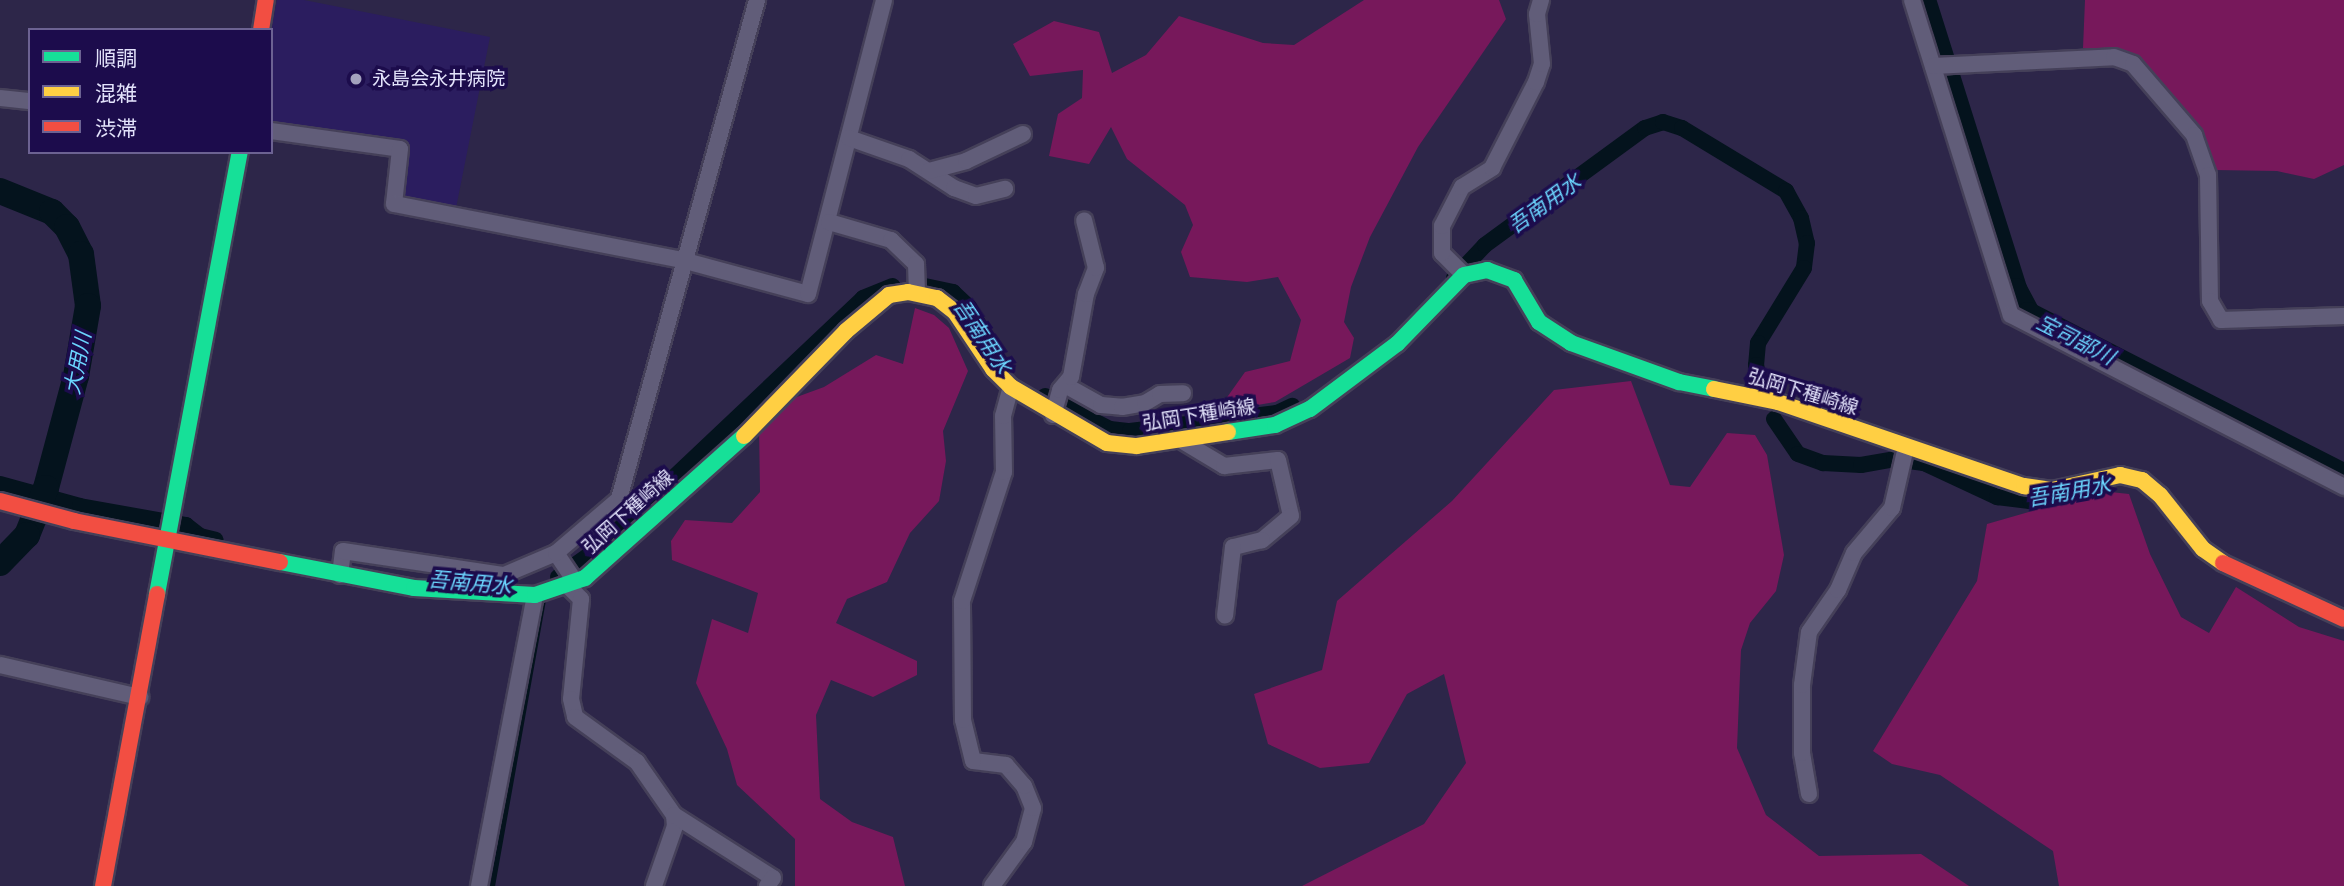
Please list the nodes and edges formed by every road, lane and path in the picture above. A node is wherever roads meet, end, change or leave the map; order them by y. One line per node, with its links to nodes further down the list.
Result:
1 (267, 0): 6 (main road)
2 (757, 0): 18 (street)
3 (884, 0): 12 (street)
4 (1541, 0): 19 (street)
5 (1912, 0): 7 (street)
6 (261, 28)
7 (1933, 65): 21 (street); 27 (street)
8 (0, 98): 9 (street)
9 (28, 101)
10 (273, 131): 18 (street)
11 (1023, 134): 14 (street)
12 (849, 138): 14 (street); 17 (street)
13 (240, 154): 29 (main road)
14 (929, 171): 15 (street)
15 (1005, 189)
16 (1084, 220): 24 (street)
17 (829, 222): 18 (street); 20 (street)
18 (686, 261): 30 (street)
19 (1464, 275): 25 (main road, 弘岡下種崎線); 26 (main road, 弘岡下種崎線)
20 (918, 286): 22 (main road, 弘岡下種崎線); 32 (main road, 弘岡下種崎線)
21 (2344, 316)
22 (1011, 387): 24 (main road, 弘岡下種崎線); 44 (street)
23 (1183, 393): 24 (street)
24 (1058, 399): 25 (main road, 弘岡下種崎線)
25 (1184, 442): 34 (street)
26 (1904, 456): 35 (main road, 弘岡下種崎線); 38 (street)
27 (2344, 487)
28 (2, 502): 29 (main road, 弘岡下種崎線)
29 (168, 534): 31 (main road, 弘岡下種崎線); 37 (main road)
30 (558, 555): 31 (street); 32 (street)
31 (340, 572): 33 (main road, 弘岡下種崎線)
32 (567, 582): 33 (main road, 弘岡下種崎線); 39 (street)
33 (535, 595): 41 (street)
34 (1225, 616)
35 (2344, 619)
36 (0, 664): 37 (street)
37 (140, 697): 40 (main road)
38 (1809, 794)
39 (674, 815): 42 (street); 43 (street)
40 (103, 886)
41 (479, 886)
42 (654, 886)
43 (767, 886)
44 (992, 886)

